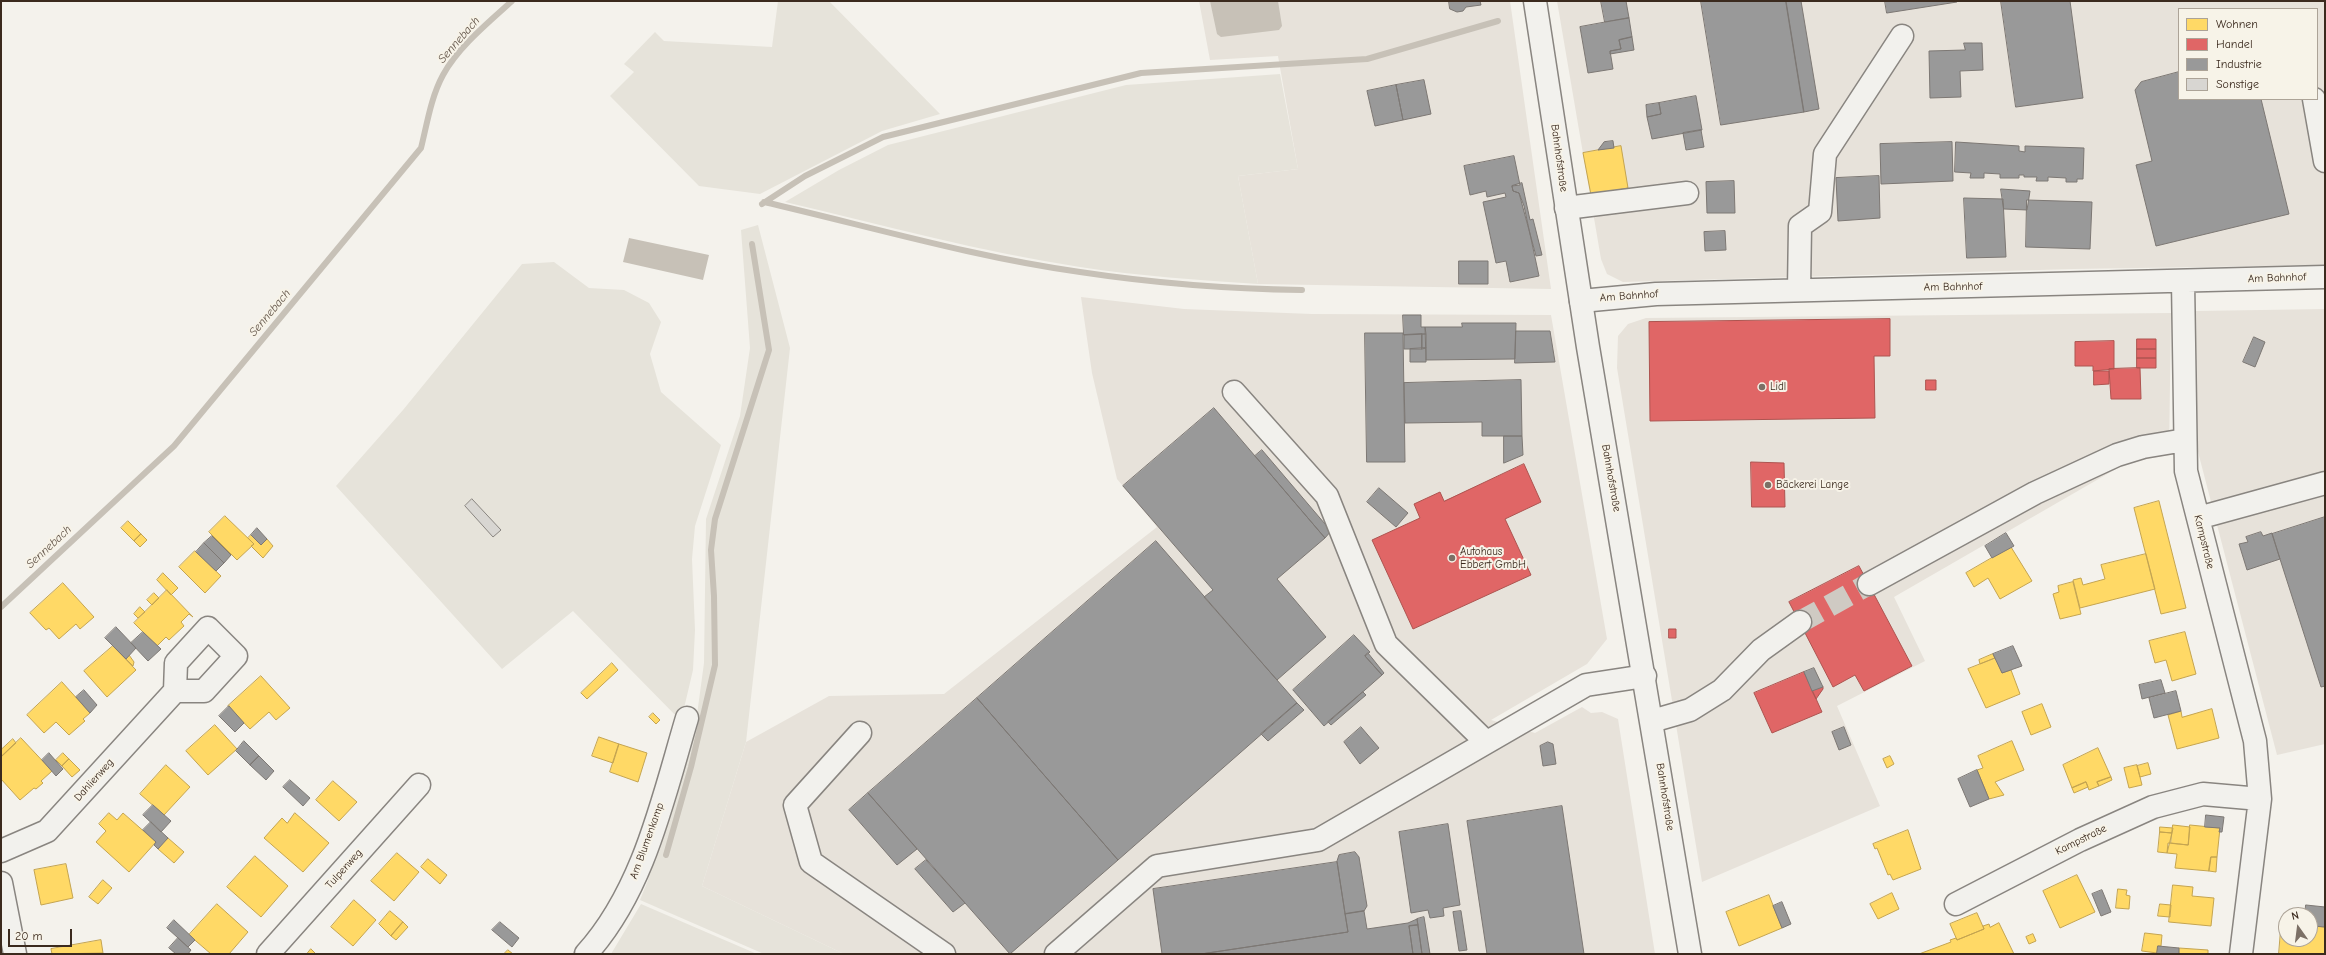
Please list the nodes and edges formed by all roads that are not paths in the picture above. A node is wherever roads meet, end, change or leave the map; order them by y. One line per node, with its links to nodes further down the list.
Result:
1 (1535, 1): 6 (street, Bahnhofstraße)
2 (1902, 36): 9 (street)
3 (2314, 100): 4 (street)
4 (2325, 161)
5 (1687, 193): 6 (street)
6 (1566, 208): 10 (street, Bahnhofstraße)
7 (2325, 277): 8 (street, Am Bahnhof)
8 (2183, 281): 9 (street, Am Bahnhof); 12 (street, Kampstraße)
9 (1799, 290): 10 (street, Am Bahnhof)
10 (1581, 301): 17 (street, Bahnhofstraße)
11 (1234, 392): 22 (street)
12 (2185, 440): 14 (street, Kampstraße); 15 (street)
13 (2325, 483): 14 (street)
14 (2198, 518): 24 (street, Kampstraße)
15 (1869, 584)
16 (1800, 622): 20 (street)
17 (1645, 676): 20 (street, Bahnhofstraße); 22 (street)
18 (175, 691): 25 (street, Dahlienweg)
19 (687, 718): 30 (street, Am Blumenkamp)
20 (1652, 721): 33 (street, Bahnhofstraße)
21 (860, 733): 31 (street)
22 (1486, 742): 32 (street)
23 (419, 785): 29 (street, Tulpenweg)
24 (2260, 799): 27 (street, Kampstraße); 34 (street, Kampstraße)
25 (1, 851)
26 (1, 883): 28 (street)
27 (1956, 904)
28 (15, 954)
29 (268, 954)
30 (586, 954)
31 (944, 954)
32 (1056, 954)
33 (1690, 954)
34 (2241, 954)

